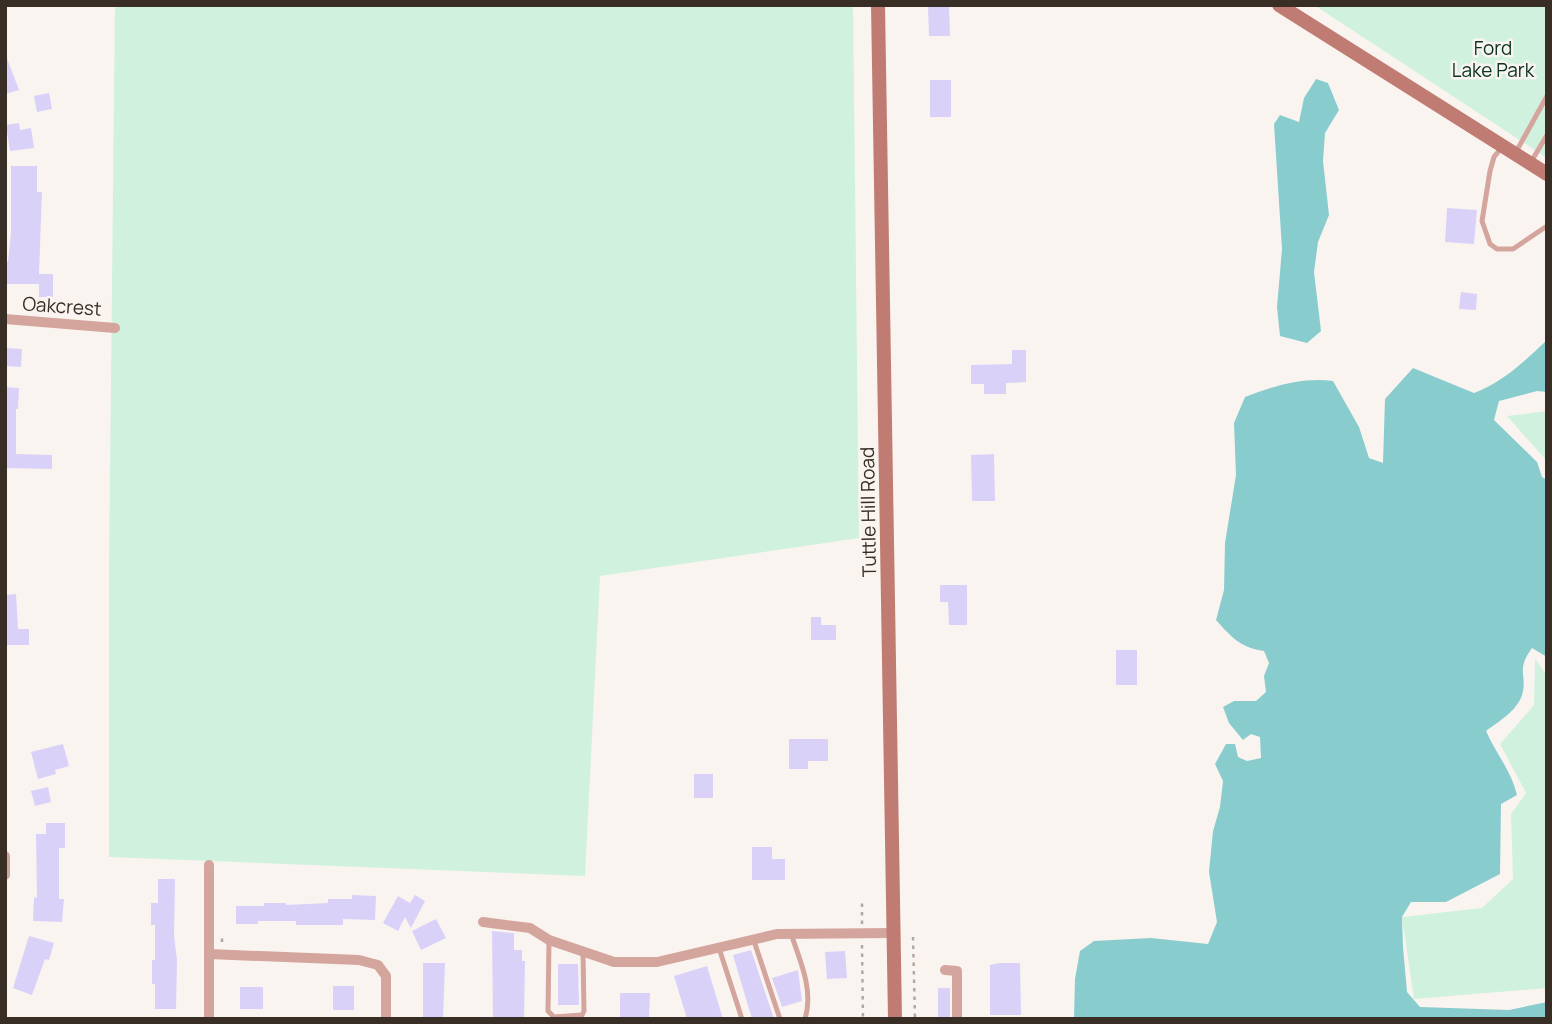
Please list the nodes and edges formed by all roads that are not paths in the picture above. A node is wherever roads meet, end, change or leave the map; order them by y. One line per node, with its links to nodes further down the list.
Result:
1 (878, 5): 16 (main road, Tuttle Hill Road)
2 (1279, 5): 5 (main road)
3 (1547, 96): 5 (lane)
4 (1547, 135): 6 (lane)
5 (1509, 149): 6 (main road); 8 (lane)
6 (1531, 162): 7 (main road)
7 (1547, 174)
8 (1547, 226)
9 (5, 319): 10 (street, Oakcrest)
10 (115, 328)
11 (5, 856): 13 (street)
12 (208, 865): 21 (street)
13 (5, 875)
14 (483, 922): 18 (street)
15 (791, 933): 16 (street); 17 (street); 27 (lane)
16 (893, 933): 28 (main road, Tuttle Hill Road)
17 (752, 939): 19 (street); 26 (lane)
18 (549, 940): 20 (street); 20 (lane)
19 (719, 947): 20 (street); 25 (lane)
20 (583, 953)
21 (209, 954): 23 (street); 24 (street)
22 (945, 970): 29 (street)
23 (209, 1019)
24 (386, 1019)
25 (742, 1019)
26 (780, 1019)
27 (805, 1019)
28 (895, 1019)
29 (957, 1019)

